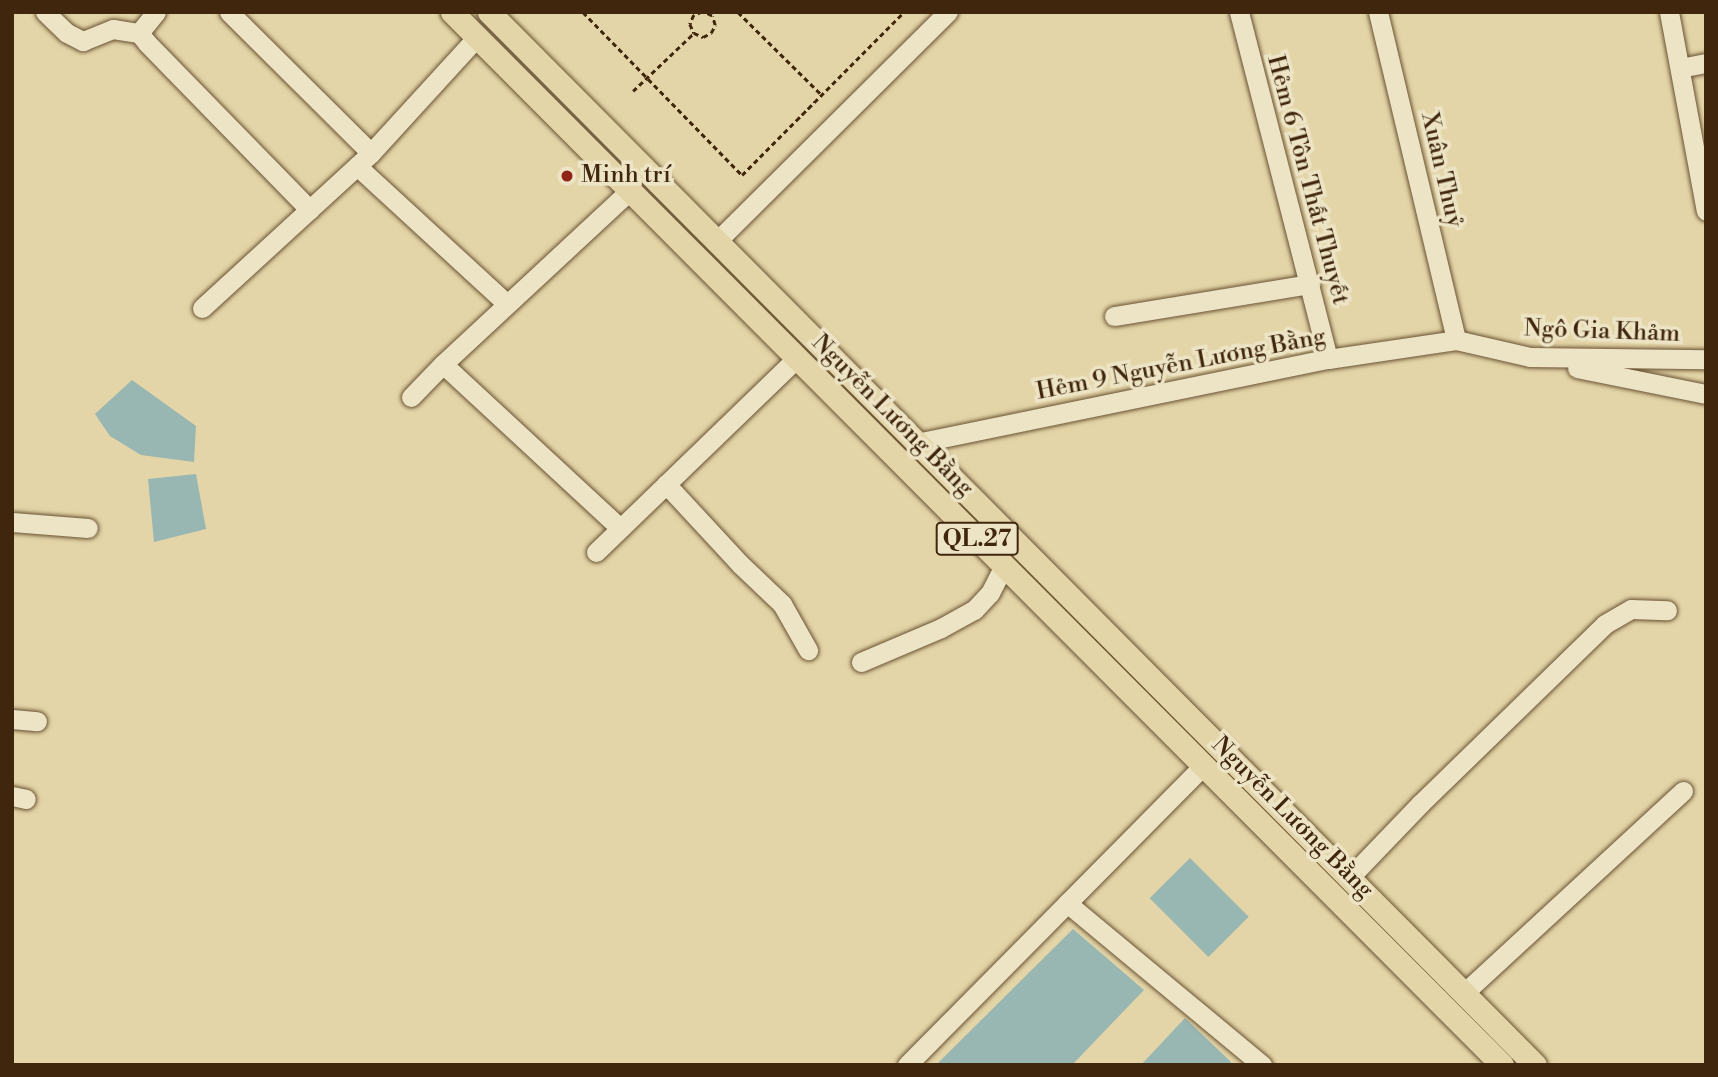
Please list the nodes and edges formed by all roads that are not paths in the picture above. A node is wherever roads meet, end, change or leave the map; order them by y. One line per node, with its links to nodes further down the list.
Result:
1 (45, 12): 10 (street)
2 (156, 12): 10 (street)
3 (229, 12): 16 (street)
4 (453, 12): 11 (main road, Nguyễn Lương Bằng / QL.27)
5 (489, 12): 14 (main road, Nguyễn Lương Bằng / QL.27)
6 (948, 12): 20 (street)
7 (1239, 12): 21 (street, Hẻm 6 Tôn Thất Thuyết)
8 (1378, 12): 25 (street, Xuân Thuỷ)
9 (1670, 12): 13 (street)
10 (139, 33): 18 (street)
11 (477, 37): 15 (main road, Nguyễn Lương Bằng / QL.27); 16 (street)
12 (1706, 64): 13 (street)
13 (1680, 68): 19 (street)
14 (600, 126): 15 (main road); 20 (main road, Nguyễn Lương Bằng / QL.27)
15 (583, 142): 17 (main road, Nguyễn Lương Bằng / QL.27)
16 (364, 160): 18 (street); 22 (street)
17 (630, 190): 22 (street); 27 (main road, Nguyễn Lương Bằng / QL.27)
18 (310, 209): 23 (street)
19 (1706, 210)
20 (716, 242): 33 (main road, Nguyễn Lương Bằng / QL.27)
21 (1310, 284): 24 (street); 28 (street, Hẻm 6 Tôn Thất Thuyết)
22 (506, 303): 30 (street)
23 (202, 308)
24 (1114, 316)
25 (1456, 340): 26 (street, Ngô Gia Khảm); 28 (street, Hẻm 9 Nguyễn Lương Bằng)
26 (1530, 357): 29 (street, Ngô Gia Khảm); 31 (street)
27 (797, 358): 34 (street); 39 (main road, Nguyễn Lương Bằng / QL.27)
28 (1328, 359): 33 (street, Hẻm 9 Nguyễn Lương Bằng)
29 (1706, 359)
30 (443, 363): 32 (street); 37 (street)
31 (1706, 394)
32 (411, 397)
33 (917, 443): 47 (main road, Nguyễn Lương Bằng / QL.27)
34 (666, 484): 37 (street); 41 (street)
35 (12, 522): 36 (street)
36 (88, 528)
37 (620, 528): 38 (street)
38 (596, 552)
39 (1004, 566): 42 (street); 45 (main road, Nguyễn Lương Bằng / QL.27)
40 (1667, 610): 47 (street)
41 (808, 650)
42 (861, 662)
43 (12, 719): 44 (street)
44 (37, 721)
45 (1203, 766): 48 (street); 53 (main road, Nguyễn Lương Bằng / QL.27)
46 (1683, 791): 49 (street)
47 (1349, 878): 49 (main road, Nguyễn Lương Bằng / QL.27)
48 (1067, 904): 51 (street); 52 (street)
49 (1464, 992): 50 (main road, Nguyễn Lương Bằng / QL.27)
50 (1518, 1048): 53 (street); 54 (main road, Nguyễn Lương Bằng / QL.27)
51 (907, 1065)
52 (1262, 1065)
53 (1502, 1065)
54 (1535, 1065)

